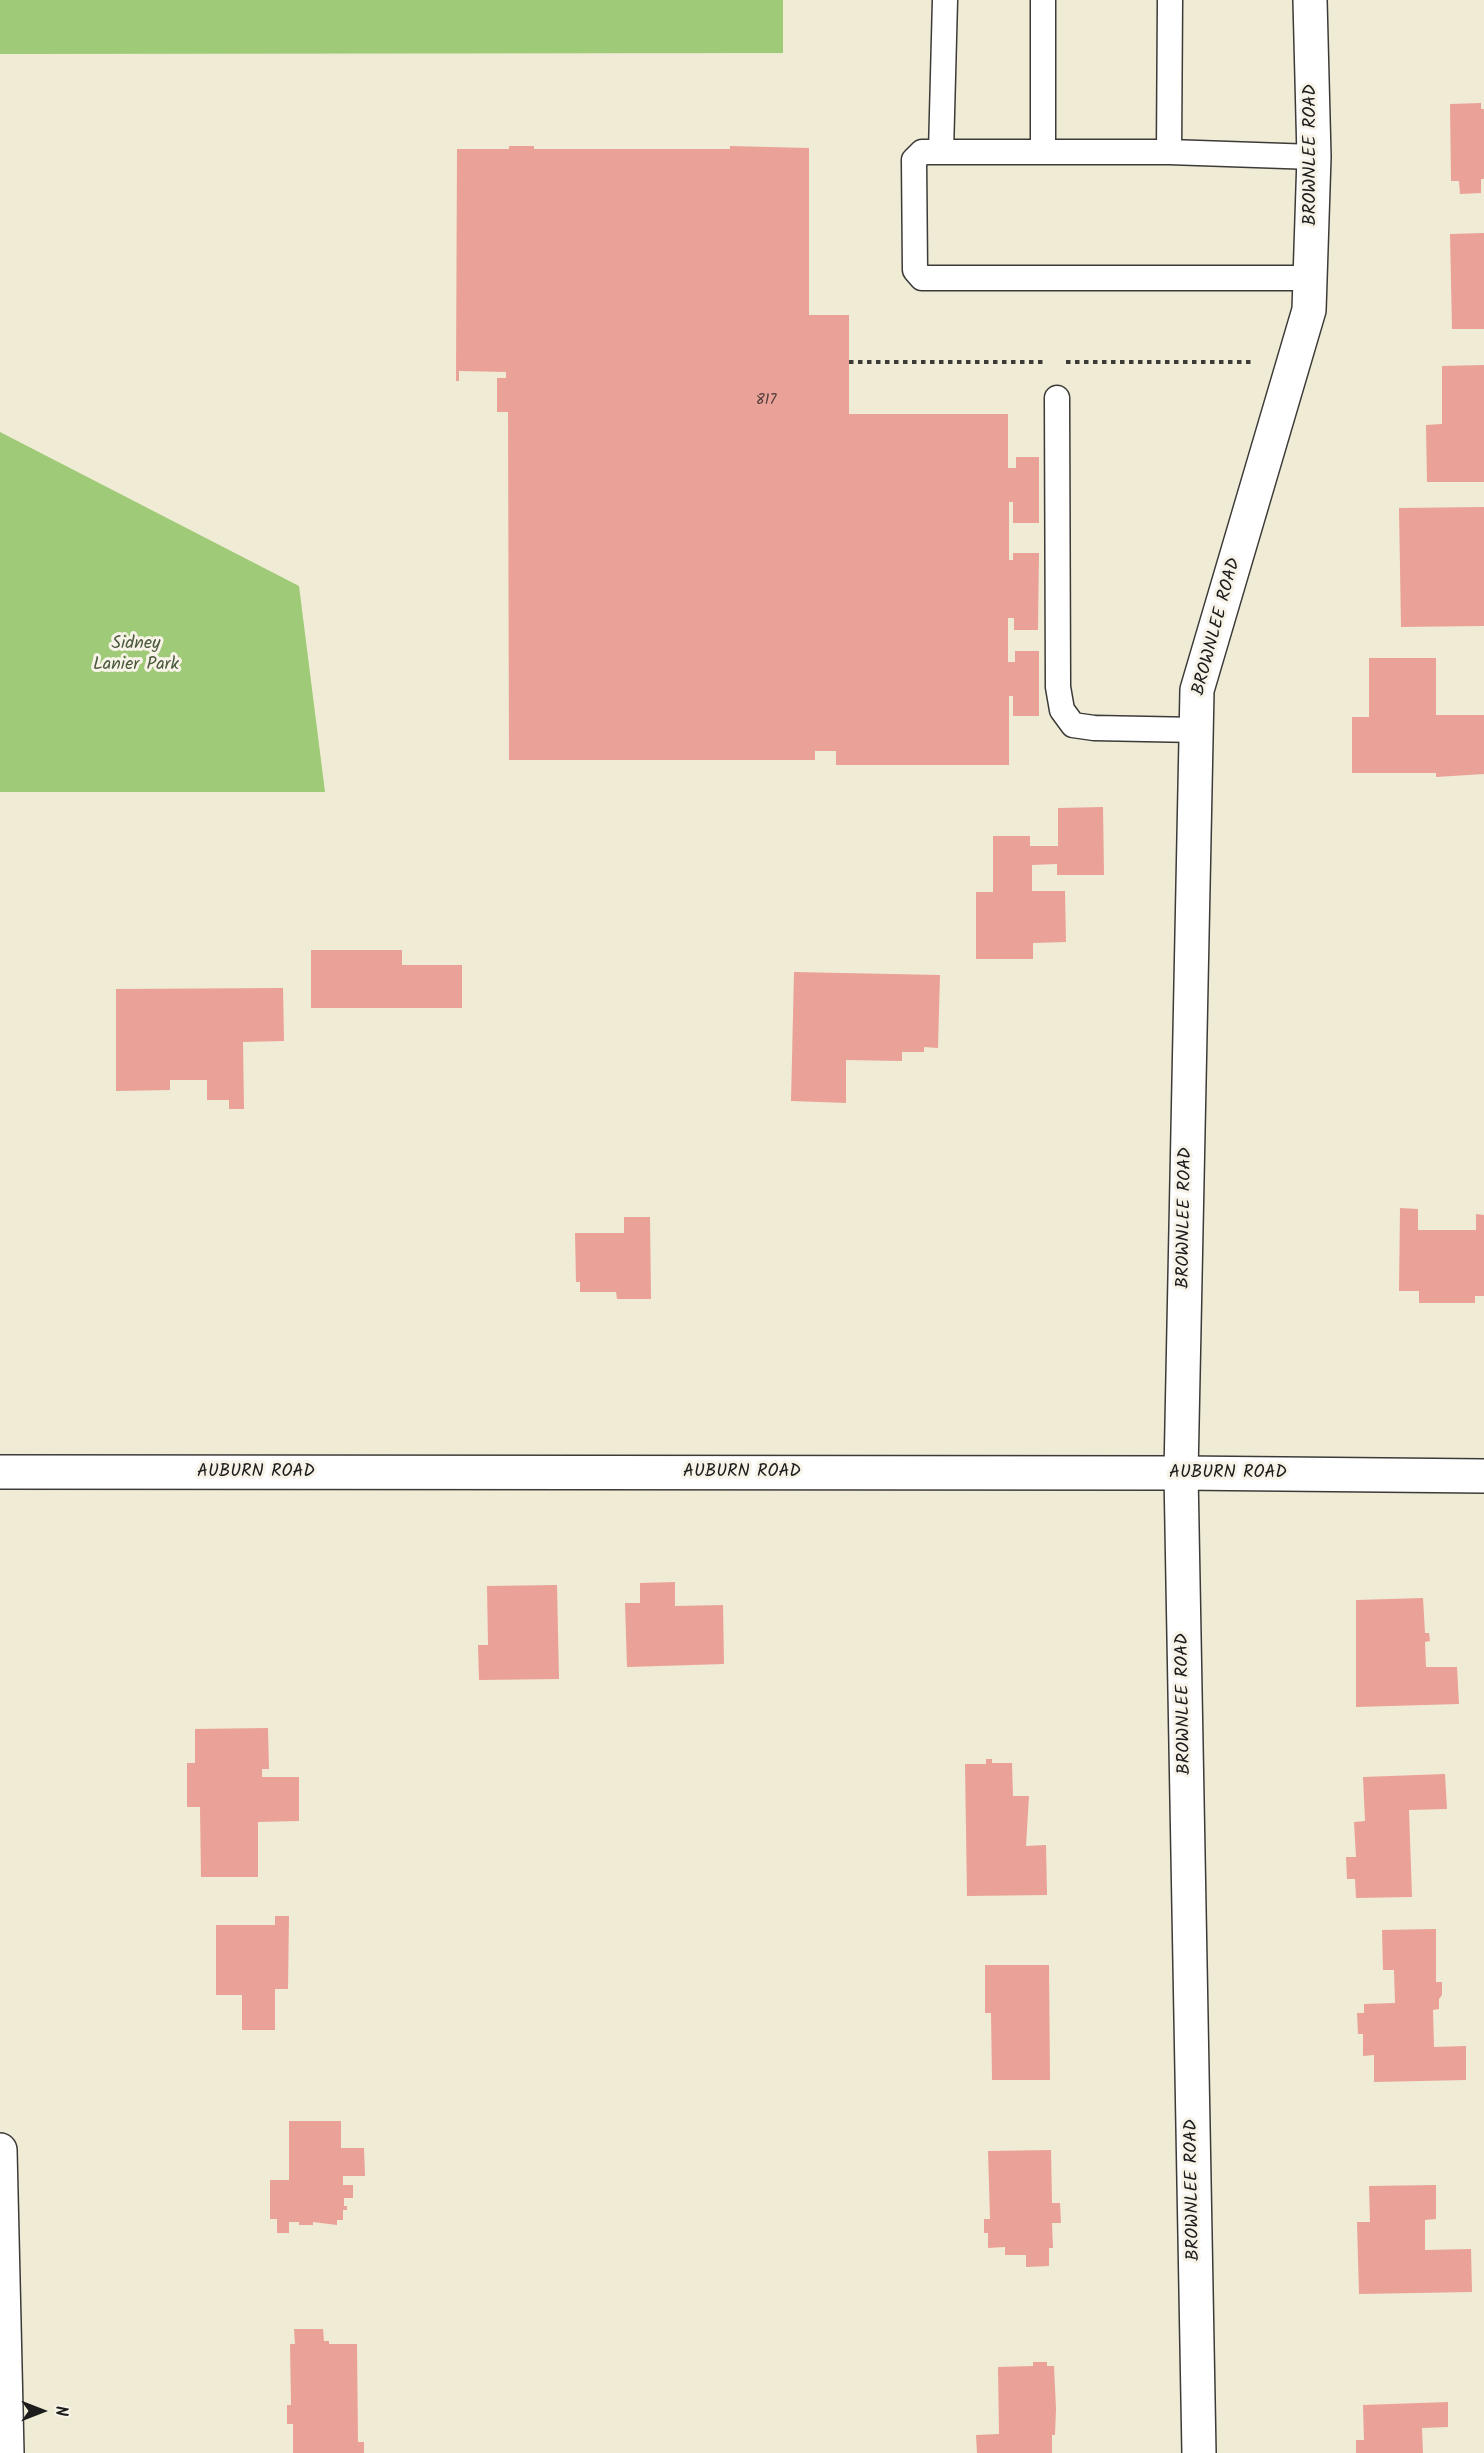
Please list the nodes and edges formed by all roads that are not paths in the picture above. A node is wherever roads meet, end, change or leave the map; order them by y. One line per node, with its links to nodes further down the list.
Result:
1 (945, 0): 5 (lane)
2 (1043, 0): 6 (lane)
3 (1170, 0): 7 (lane)
4 (1310, 0): 8 (street, BROWNLEE ROAD)
5 (931, 152): 6 (lane); 9 (lane)
6 (1043, 152): 7 (lane)
7 (1169, 152): 8 (lane)
8 (1314, 157): 9 (street, BROWNLEE ROAD)
9 (1312, 278): 11 (street, BROWNLEE ROAD)
10 (1057, 398): 11 (lane)
11 (1197, 730): 13 (street, BROWNLEE ROAD)
12 (0, 1473): 13 (street, AUBURN ROAD)
13 (1181, 1473): 14 (street, AUBURN ROAD); 17 (street, BROWNLEE ROAD)
14 (1484, 1476)
15 (0, 2150): 16 (street)
16 (7, 2453)
17 (1199, 2453)

